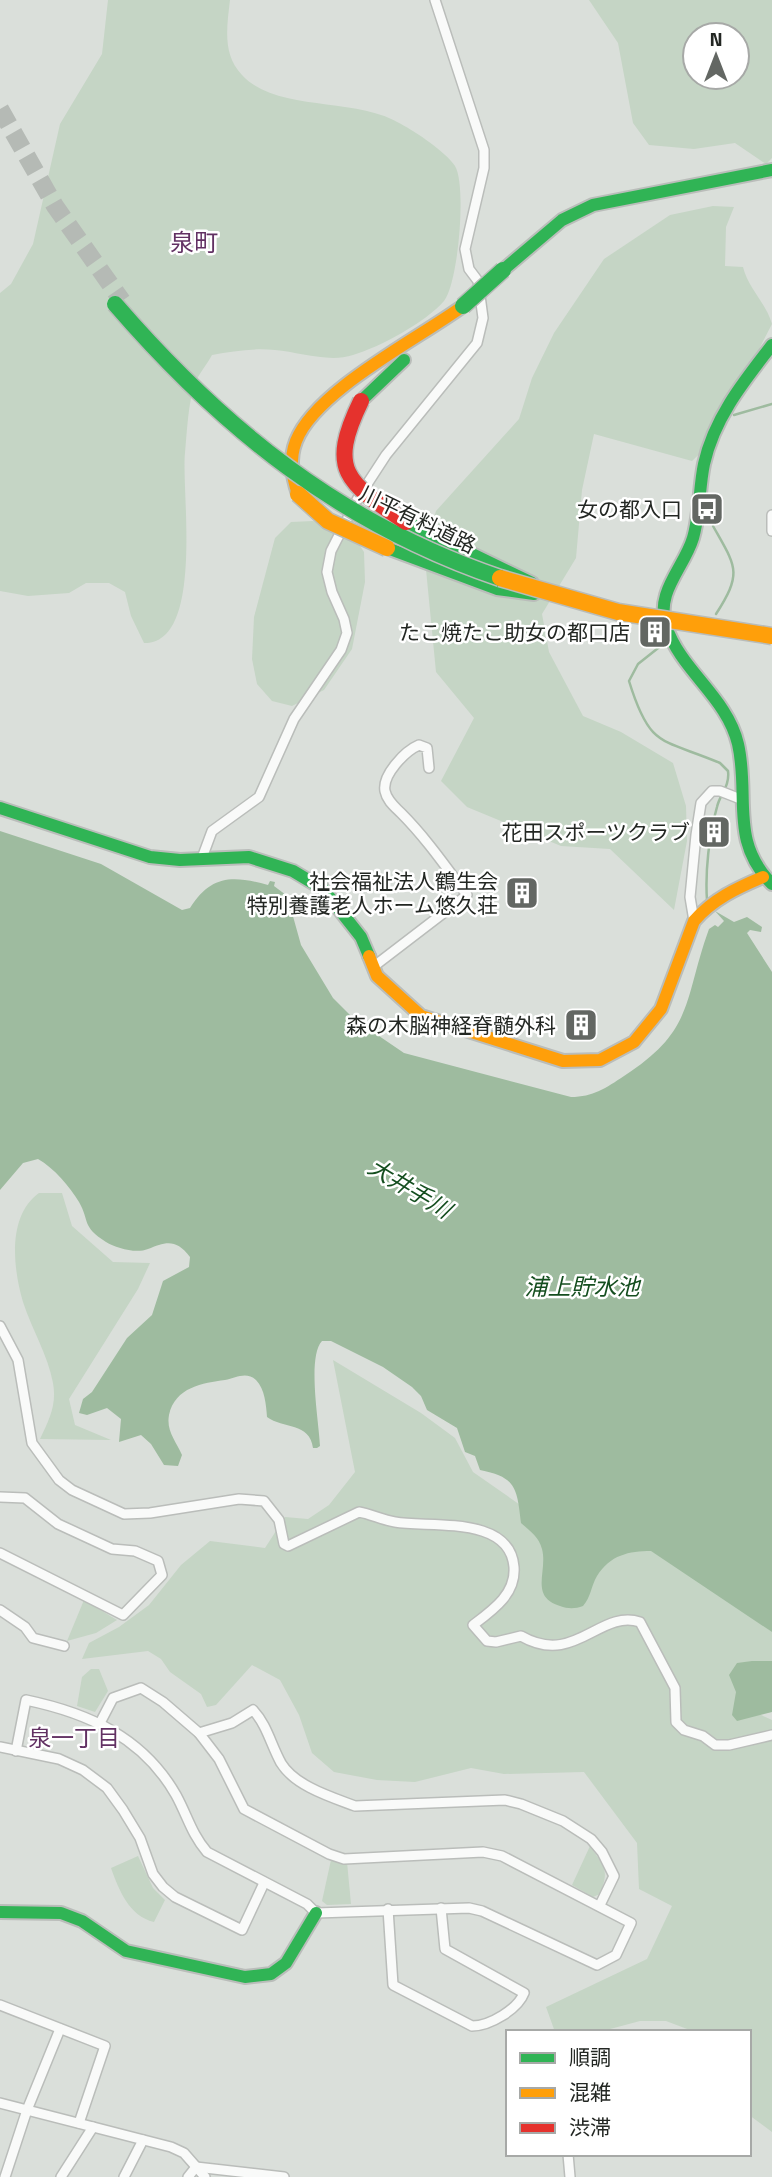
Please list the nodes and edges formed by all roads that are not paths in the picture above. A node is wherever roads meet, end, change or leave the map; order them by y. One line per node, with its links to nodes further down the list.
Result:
1 (435, 0): 14 (street)
2 (772, 170): 4 (main road, bridge)
3 (118, 303): 8 (main road, 川平有料道路, bridge)
4 (450, 317): 8 (main road, bridge); 8 (main road, bridge)
5 (772, 345): 12 (main road)
6 (772, 516): 7 (street)
7 (772, 531)
8 (548, 594): 9 (main road, 川平有料道路, bridge); 10 (main road, 川平有料道路, bridge)
9 (772, 629)
10 (772, 636)
11 (429, 768): 17 (street)
12 (731, 795): 15 (main road); 16 (street)
13 (0, 808): 14 (main road)
14 (202, 858): 17 (main road)
15 (767, 880): 16 (main road)
16 (694, 921): 17 (main road)
17 (373, 967)
18 (0, 1326): 25 (street)
19 (0, 1497): 20 (street)
20 (0, 1553)
21 (0, 1610): 22 (street)
22 (64, 1646)
23 (100, 1723): 24 (street); 27 (street); 28 (street)
24 (199, 1733): 29 (street); 29 (street)
25 (772, 1735)
26 (0, 1747): 27 (street)
27 (16, 1751): 28 (street)
28 (264, 1883): 33 (street)
29 (600, 1905): 30 (street)
30 (441, 1908): 31 (street); 31 (street)
31 (388, 1909): 33 (street)
32 (0, 1912): 33 (main road)
33 (316, 1913)
34 (0, 2005): 35 (street)
35 (60, 2029): 37 (street); 38 (street)
36 (0, 2103): 37 (street)
37 (27, 2110): 38 (street); 43 (street)
38 (79, 2123): 39 (street)
39 (93, 2127): 40 (street); 44 (street)
40 (143, 2140): 42 (street); 45 (street)
41 (568, 2156): 49 (street)
42 (196, 2167): 46 (street); 47 (street); 48 (street)
43 (5, 2177)
44 (61, 2177)
45 (124, 2177)
46 (188, 2177)
47 (205, 2177)
48 (284, 2177)
49 (570, 2177)

